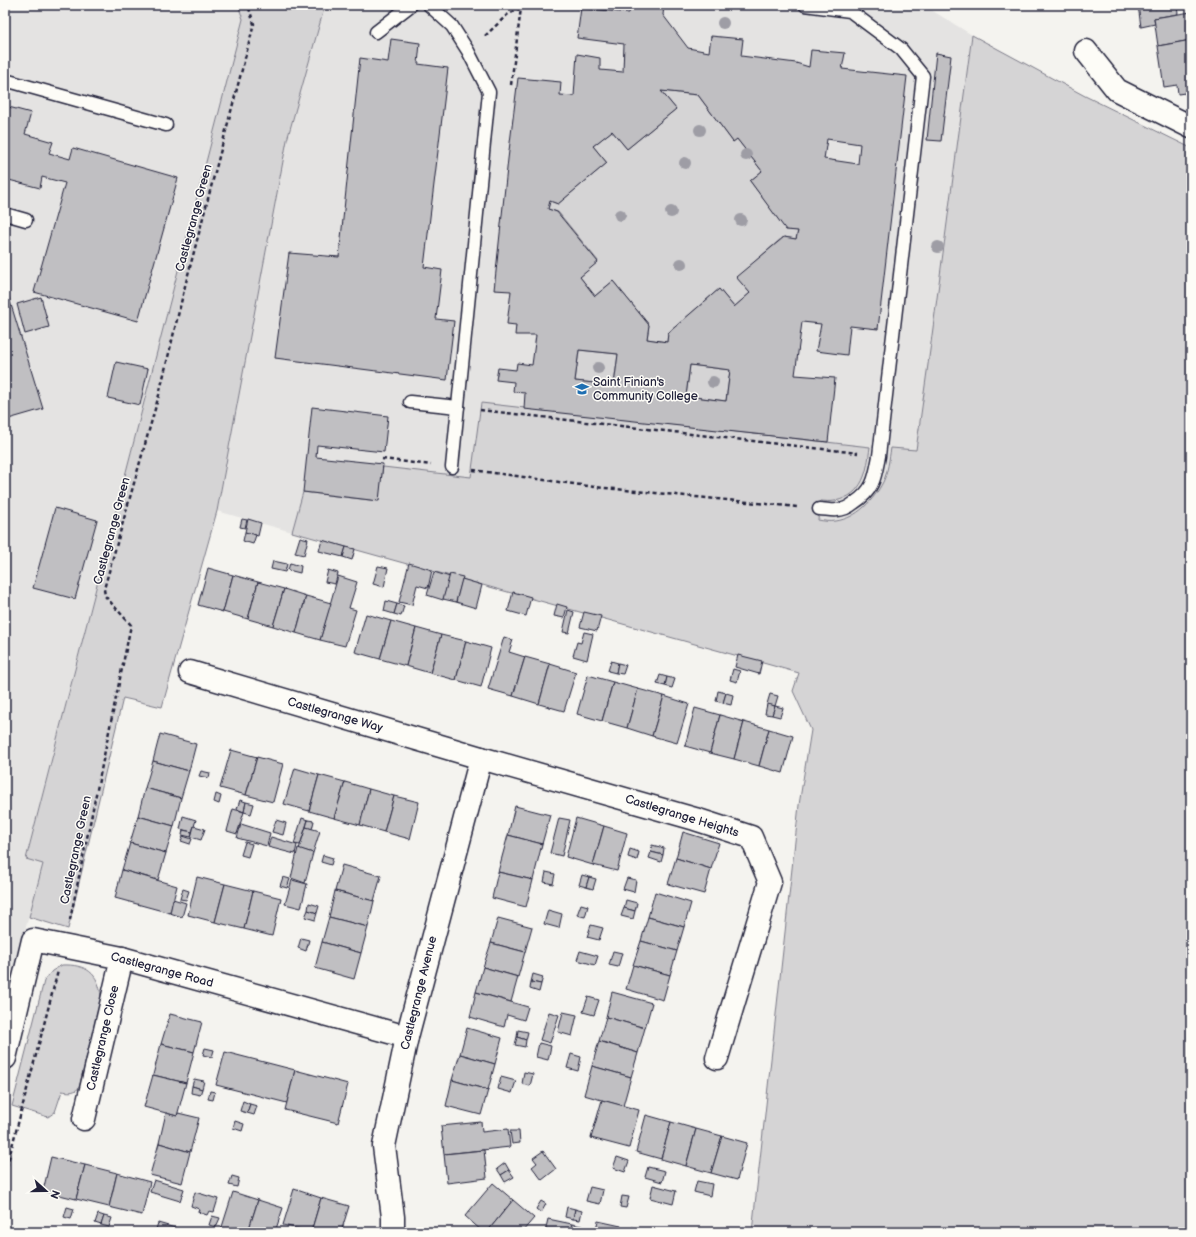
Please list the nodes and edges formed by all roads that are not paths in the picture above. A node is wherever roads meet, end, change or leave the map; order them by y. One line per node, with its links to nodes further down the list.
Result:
1 (410, 5): 4 (lane)
2 (429, 5): 12 (lane)
3 (805, 5): 14 (lane)
4 (376, 32)
5 (1086, 51): 8 (street)
6 (5, 80): 7 (lane)
7 (166, 125)
8 (1191, 127)
9 (5, 214): 10 (lane)
10 (26, 220)
11 (410, 402): 12 (lane)
12 (458, 407): 13 (lane)
13 (452, 467)
14 (819, 509)
15 (190, 672): 16 (street, Castlegrange Way)
16 (481, 758): 18 (street, Castlegrange Avenue); 20 (street, Castlegrange Heights)
17 (122, 958): 18 (street, Castlegrange Road); 19 (street, Castlegrange Road); 21 (street, Castlegrange Close)
18 (407, 1037): 22 (street, Castlegrange Avenue)
19 (5, 1058)
20 (717, 1058)
21 (84, 1119)
22 (393, 1232)

